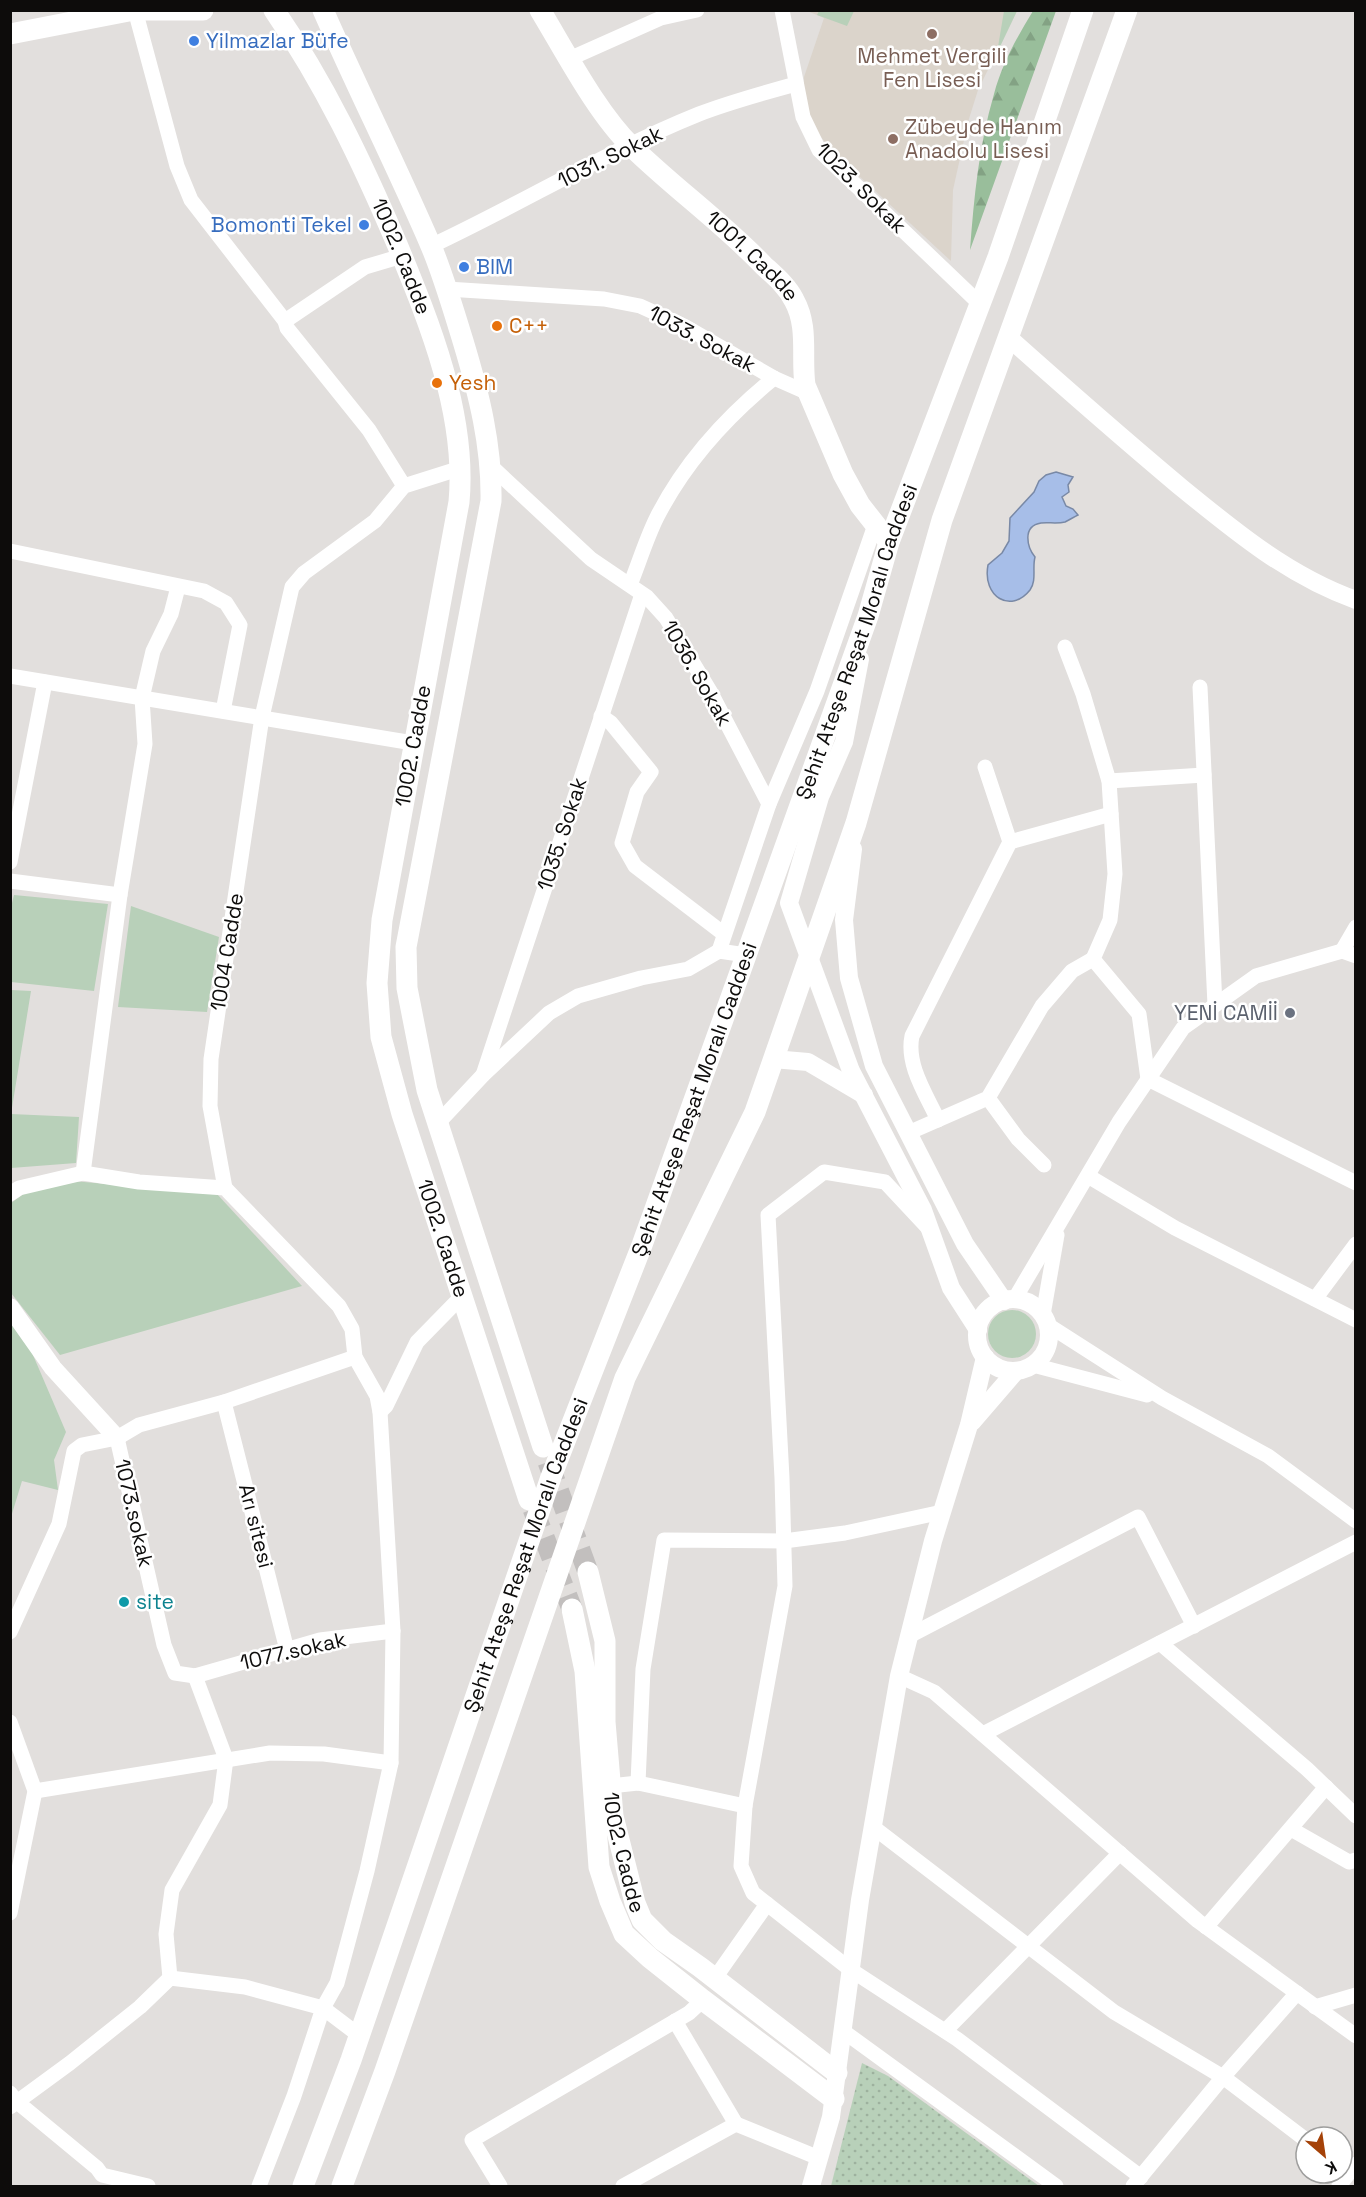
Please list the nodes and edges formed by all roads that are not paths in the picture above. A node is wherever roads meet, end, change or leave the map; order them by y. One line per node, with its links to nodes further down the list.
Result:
1 (134, 10): 12 (main road); 20 (street)
2 (143, 10): 3 (main road)
3 (203, 10)
4 (274, 10): 17 (main road, 1002. Cadde)
5 (323, 10): 16 (main road, 1002. Cadde)
6 (540, 10): 13 (main road, 1001. Cadde)
7 (697, 10): 11 (street)
8 (782, 10): 14 (street, 1023. Sokak)
9 (1083, 10): 19 (main road, Şehit Ateşe Reşat Moralı Caddesi)
10 (1126, 10): 21 (main road)
11 (675, 12): 13 (street)
12 (10, 34)
13 (569, 59): 15 (main road, 1001. Cadde)
14 (796, 84): 15 (street, 1031. Sokak); 19 (street, 1023. Sokak)
15 (630, 145): 16 (street, 1031. Sokak); 23 (main road, 1001. Cadde)
16 (431, 246): 17 (main road); 18 (main road, 1002. Cadde)
17 (402, 256): 20 (street); 24 (main road, 1002. Cadde)
18 (447, 289): 22 (street, 1033. Sokak); 25 (main road, 1002. Cadde)
19 (980, 304): 28 (main road, Şehit Ateşe Reşat Moralı Caddesi)
20 (285, 321): 26 (street)
21 (1008, 337): 32 (street); 49 (main road)
22 (774, 378): 23 (street, 1033. Sokak); 31 (street, 1035. Sokak)
23 (808, 393): 27 (main road, 1001. Cadde)
24 (461, 468): 25 (main road); 26 (street); 42 (main road, 1002. Cadde)
25 (492, 468): 31 (street, 1036. Sokak); 43 (main road, 1002. Cadde)
26 (404, 486): 41 (street, 1004 Cadde)
27 (875, 525): 28 (main road, 1001. Cadde); 47 (street)
28 (889, 542): 33 (main road, Şehit Ateşe Reşat Moralı Caddesi)
29 (10, 551): 30 (street)
30 (178, 586): 38 (street); 39 (street)
31 (636, 589): 40 (street, 1035. Sokak); 47 (street, 1036. Sokak)
32 (1356, 600)
33 (868, 616): 58 (main road, Şehit Ateşe Reşat Moralı Caddesi); 64 (street)
34 (1065, 647): 46 (street)
35 (10, 676): 36 (street)
36 (45, 682): 38 (street); 51 (street)
37 (1200, 687): 45 (street)
38 (142, 698): 39 (street); 53 (street)
39 (223, 711): 41 (street)
40 (601, 716): 55 (street); 62 (street, 1035. Sokak)
41 (262, 717): 42 (street); 74 (street, 1004 Cadde)
42 (413, 743): 43 (main road); 69 (main road, 1002. Cadde)
43 (444, 748): 67 (main road, 1002. Cadde)
44 (985, 767): 50 (street)
45 (1204, 775): 46 (street); 60 (street)
46 (1109, 781): 48 (street)
47 (769, 804): 55 (street)
48 (1111, 814): 50 (street); 59 (street)
49 (856, 823): 61 (main road); 68 (street)
50 (1010, 842): 66 (street)
51 (10, 862)
52 (10, 881): 53 (street)
53 (120, 895): 71 (street)
54 (1356, 927): 57 (street)
55 (724, 934): 56 (street)
56 (718, 951): 58 (street); 62 (street)
57 (1349, 954): 60 (street)
58 (746, 955): 141 (main road, Şehit Ateşe Reşat Moralı Caddesi)
59 (1093, 959): 63 (street); 65 (street)
60 (1215, 1005): 63 (street)
61 (773, 1059): 64 (street); 155 (main road)
62 (483, 1075): 67 (street)
63 (1148, 1079): 72 (street); 73 (street)
64 (864, 1095): 77 (street)
65 (988, 1098): 66 (street); 70 (street)
66 (938, 1120): 68 (street)
67 (438, 1124): 69 (main road); 79 (main road, 1002. Cadde)
68 (908, 1133): 82 (street)
69 (409, 1134): 80 (main road, 1002. Cadde)
70 (1044, 1165)
71 (83, 1173): 74 (street); 75 (street)
72 (1088, 1176): 76 (street); 81 (street)
73 (1356, 1183)
74 (225, 1188): 87 (street)
75 (10, 1194)
76 (1059, 1226): 82 (street); 84 (street)
77 (930, 1230): 86 (street); 100 (street)
78 (1356, 1244): 81 (street)
79 (490, 1285): 80 (main road); 96 (main road, 1002. Cadde)
80 (462, 1296): 93 (street); 97 (main road, 1002. Cadde)
81 (1315, 1299): 85 (street)
82 (1009, 1300): 84 (street); 86 (street)
83 (10, 1307): 95 (street)
84 (1045, 1320): 89 (street); 91 (street)
85 (1356, 1320)
86 (978, 1330): 88 (street)
87 (355, 1357): 92 (street); 93 (street)
88 (985, 1357): 90 (street); 94 (street)
89 (1033, 1365): 90 (street); 91 (street)
90 (1016, 1371): 94 (street)
91 (1162, 1398): 99 (street)
92 (224, 1402): 95 (street); 109 (street, Arı sitesi)
93 (380, 1412): 105 (street)
94 (969, 1425): 98 (street)
95 (117, 1438): 106 (street); 110 (street, 1073.sokak)
96 (543, 1447)
97 (529, 1500)
98 (942, 1512): 100 (street); 107 (street)
99 (1356, 1521)
100 (784, 1541): 116 (street); 120 (street)
101 (1356, 1542): 104 (street)
102 (588, 1572): 117 (main road, 1002. Cadde)
103 (572, 1609): 117 (main road, 1002. Cadde)
104 (1194, 1626): 107 (street); 108 (street)
105 (393, 1631): 109 (street, 1077.sokak); 115 (street)
106 (10, 1632)
107 (909, 1636): 111 (street)
108 (1160, 1643): 113 (street); 118 (street)
109 (288, 1650): 110 (street, 1077.sokak)
110 (195, 1676): 114 (street)
111 (899, 1676): 113 (street); 122 (street)
112 (10, 1722): 119 (street)
113 (983, 1734): 124 (street)
114 (226, 1759): 115 (street); 119 (street); 131 (street)
115 (391, 1763): 137 (street)
116 (638, 1783): 117 (street); 120 (street)
117 (602, 1787): 132 (main road, 1002. Cadde); 135 (main road, 1002. Cadde)
118 (1326, 1787): 121 (street); 123 (street)
119 (35, 1791): 127 (street)
120 (746, 1806): 126 (street)
121 (1356, 1816)
122 (873, 1827): 129 (street); 130 (street)
123 (1291, 1829): 125 (street); 128 (street)
124 (1120, 1853): 128 (street); 129 (street)
125 (1356, 1860)
126 (767, 1904): 130 (street); 132 (street)
127 (10, 1913)
128 (1206, 1927): 133 (street)
129 (1027, 1945): 140 (street); 144 (street)
130 (851, 1970): 139 (street); 140 (street)
131 (170, 1978): 137 (street); 146 (street)
132 (715, 1978): 135 (main road); 143 (main road, 1002. Cadde)
133 (1296, 1993): 136 (street); 144 (street)
134 (1356, 1995): 136 (street)
135 (703, 2000): 138 (street); 145 (main road, 1002. Cadde)
136 (1315, 2007): 142 (street)
137 (322, 2008): 141 (street); 153 (street)
138 (675, 2021): 147 (street); 156 (street)
139 (843, 2031): 143 (street); 159 (street)
140 (945, 2031): 151 (street)
141 (360, 2036): 154 (main road, Şehit Ateşe Reşat Moralı Caddesi)
142 (1356, 2036)
143 (837, 2073): 145 (street)
144 (1223, 2077): 148 (street); 151 (street)
145 (834, 2099): 149 (street)
146 (12, 2100): 150 (street)
147 (736, 2124): 149 (street); 157 (street)
148 (1294, 2131)
149 (819, 2158): 158 (street)
150 (98, 2181): 152 (street)
151 (1137, 2182)
152 (148, 2187)
153 (259, 2187)
154 (303, 2187)
155 (342, 2187)
156 (500, 2187)
157 (623, 2187)
158 (811, 2187)
159 (1056, 2187)

